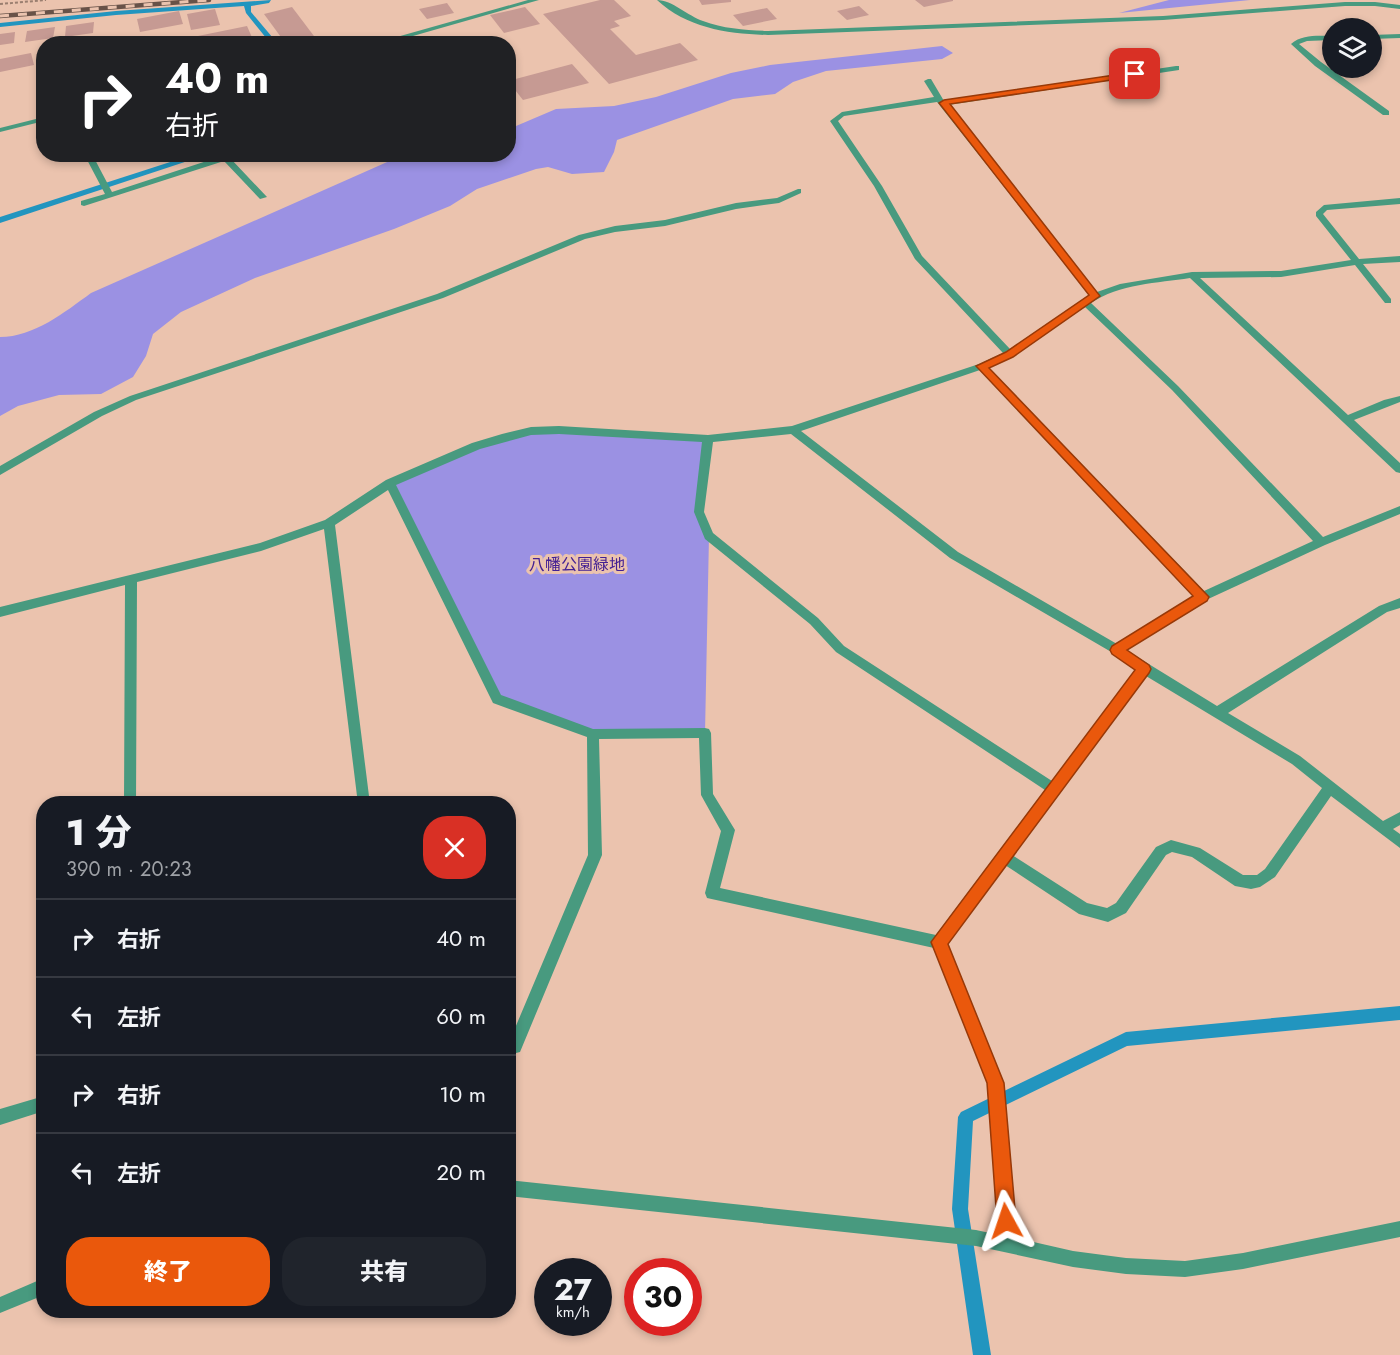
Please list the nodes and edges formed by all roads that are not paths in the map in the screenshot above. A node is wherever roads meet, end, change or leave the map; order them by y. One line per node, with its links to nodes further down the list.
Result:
1 (536, 0): 4 (street)
2 (660, 0): 3 (street)
3 (1400, 8)
4 (404, 36)
5 (1400, 36): 6 (street)
6 (1382, 37)
7 (1322, 38): 8 (street)
8 (1322, 66)
9 (1176, 68): 12 (street)
10 (1338, 78): 13 (street)
11 (928, 81): 12 (street)
12 (941, 101): 27 (street); 30 (street)
13 (1386, 113)
14 (36, 121): 15 (street)
15 (0, 130)
16 (92, 162): 20 (street)
17 (212, 162): 20 (street)
18 (229, 162): 21 (street)
19 (798, 191): 37 (street)
20 (109, 195): 23 (street)
21 (263, 196)
22 (1400, 201): 25 (street)
23 (84, 203)
24 (1400, 259): 25 (street)
25 (1356, 262): 26 (street); 28 (street)
26 (1192, 275): 27 (street); 33 (street)
27 (1095, 296): 29 (street)
28 (1388, 301)
29 (1085, 302): 30 (street); 41 (street)
30 (1010, 354): 31 (street)
31 (982, 366): 34 (street); 43 (street)
32 (1400, 399): 33 (street)
33 (1347, 419): 36 (street)
34 (793, 430): 35 (street); 46 (street)
35 (708, 439): 38 (street); 51 (street)
36 (1400, 469)
37 (0, 471)
38 (390, 483): 40 (street); 49 (street)
39 (1400, 510): 41 (street)
40 (329, 523): 42 (street); 53 (street)
41 (1321, 542): 43 (street)
42 (131, 580): 45 (street); 52 (street)
43 (1202, 597): 46 (street)
44 (1400, 603): 48 (street)
45 (0, 612)
46 (1117, 650): 47 (street)
47 (1144, 669): 48 (street); 51 (street)
48 (1217, 713): 50 (street)
49 (593, 734): 58 (street); 59 (street)
50 (1330, 787): 55 (street); 57 (street)
51 (1054, 789): 57 (street)
52 (130, 796)
53 (363, 796)
54 (1400, 818): 55 (street)
55 (1383, 828): 56 (street)
56 (1400, 842)
57 (1002, 857): 58 (street)
58 (939, 942): 64 (street)
59 (516, 1045)
60 (36, 1106): 61 (street)
61 (0, 1117)
62 (516, 1189): 64 (street)
63 (1400, 1228): 64 (street)
64 (1008, 1245)
65 (36, 1289): 66 (street)
66 (0, 1305)

